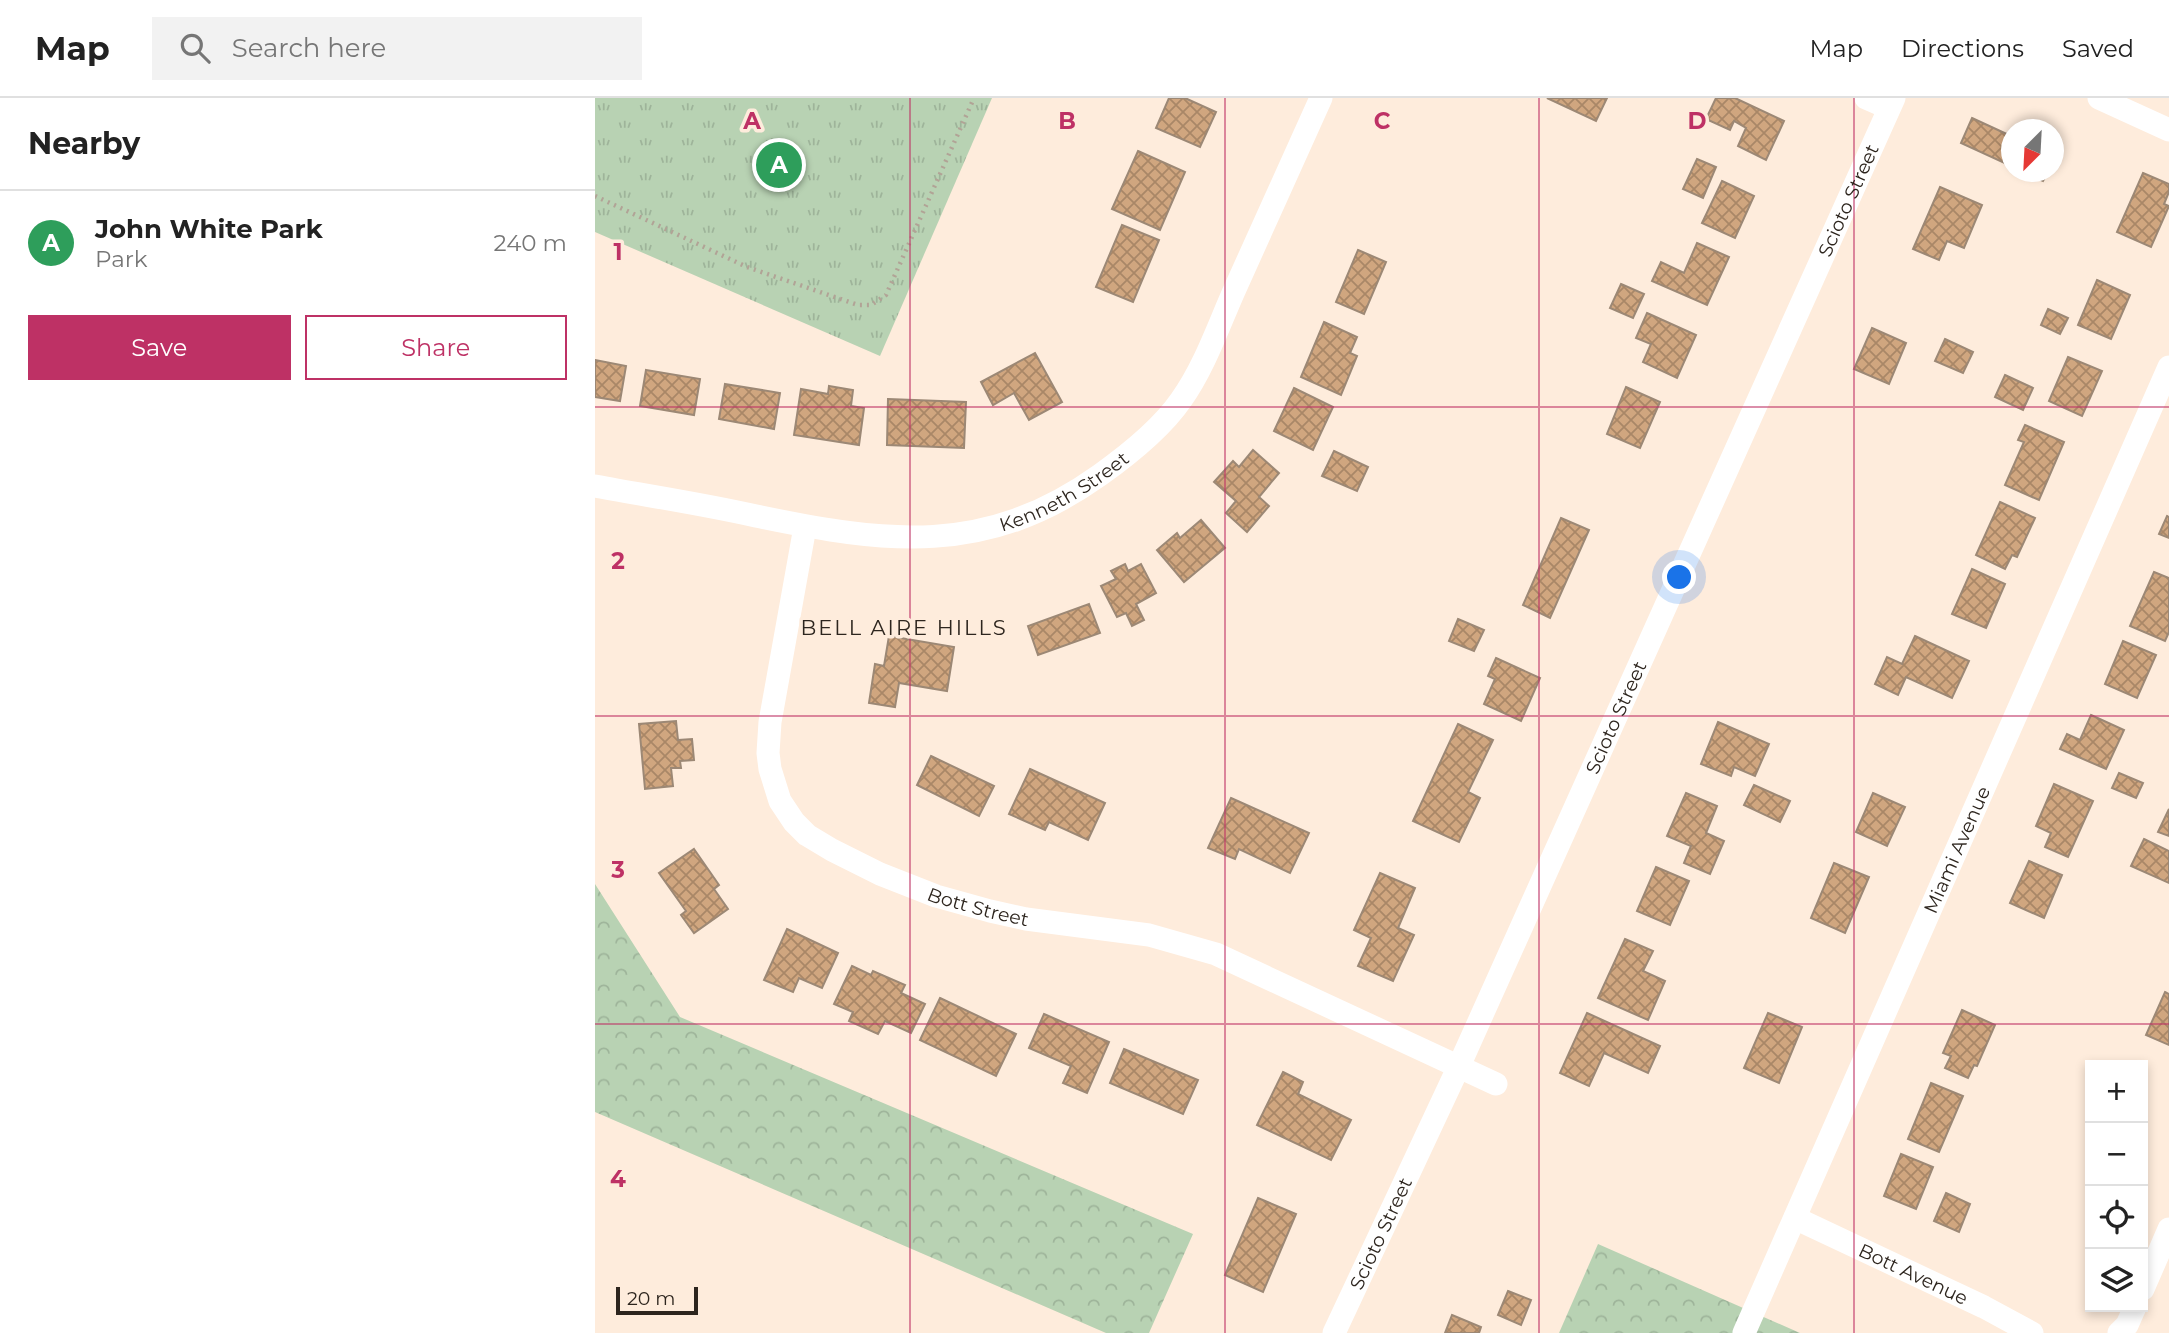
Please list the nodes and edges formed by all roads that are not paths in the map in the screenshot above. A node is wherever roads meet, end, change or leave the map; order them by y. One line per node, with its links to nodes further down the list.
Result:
1 (1321, 98): 8 (street, Kenneth Street)
2 (1866, 98): 4 (street)
3 (2099, 98): 5 (street)
4 (1891, 103): 9 (street, Scioto Street)
5 (2169, 130)
6 (2169, 367): 11 (street, Miami Avenue)
7 (595, 486): 8 (street, Kenneth Street)
8 (805, 527): 9 (street, Bott Street)
9 (1459, 1066): 10 (street); 15 (street, Scioto Street)
10 (1496, 1084)
11 (1795, 1218): 16 (street, Miami Avenue); 17 (street, Bott Avenue)
12 (2169, 1229): 13 (street)
13 (2148, 1277)
14 (2133, 1312): 18 (street)
15 (1334, 1333)
16 (1744, 1333)
17 (2032, 1333)
18 (2119, 1333)

